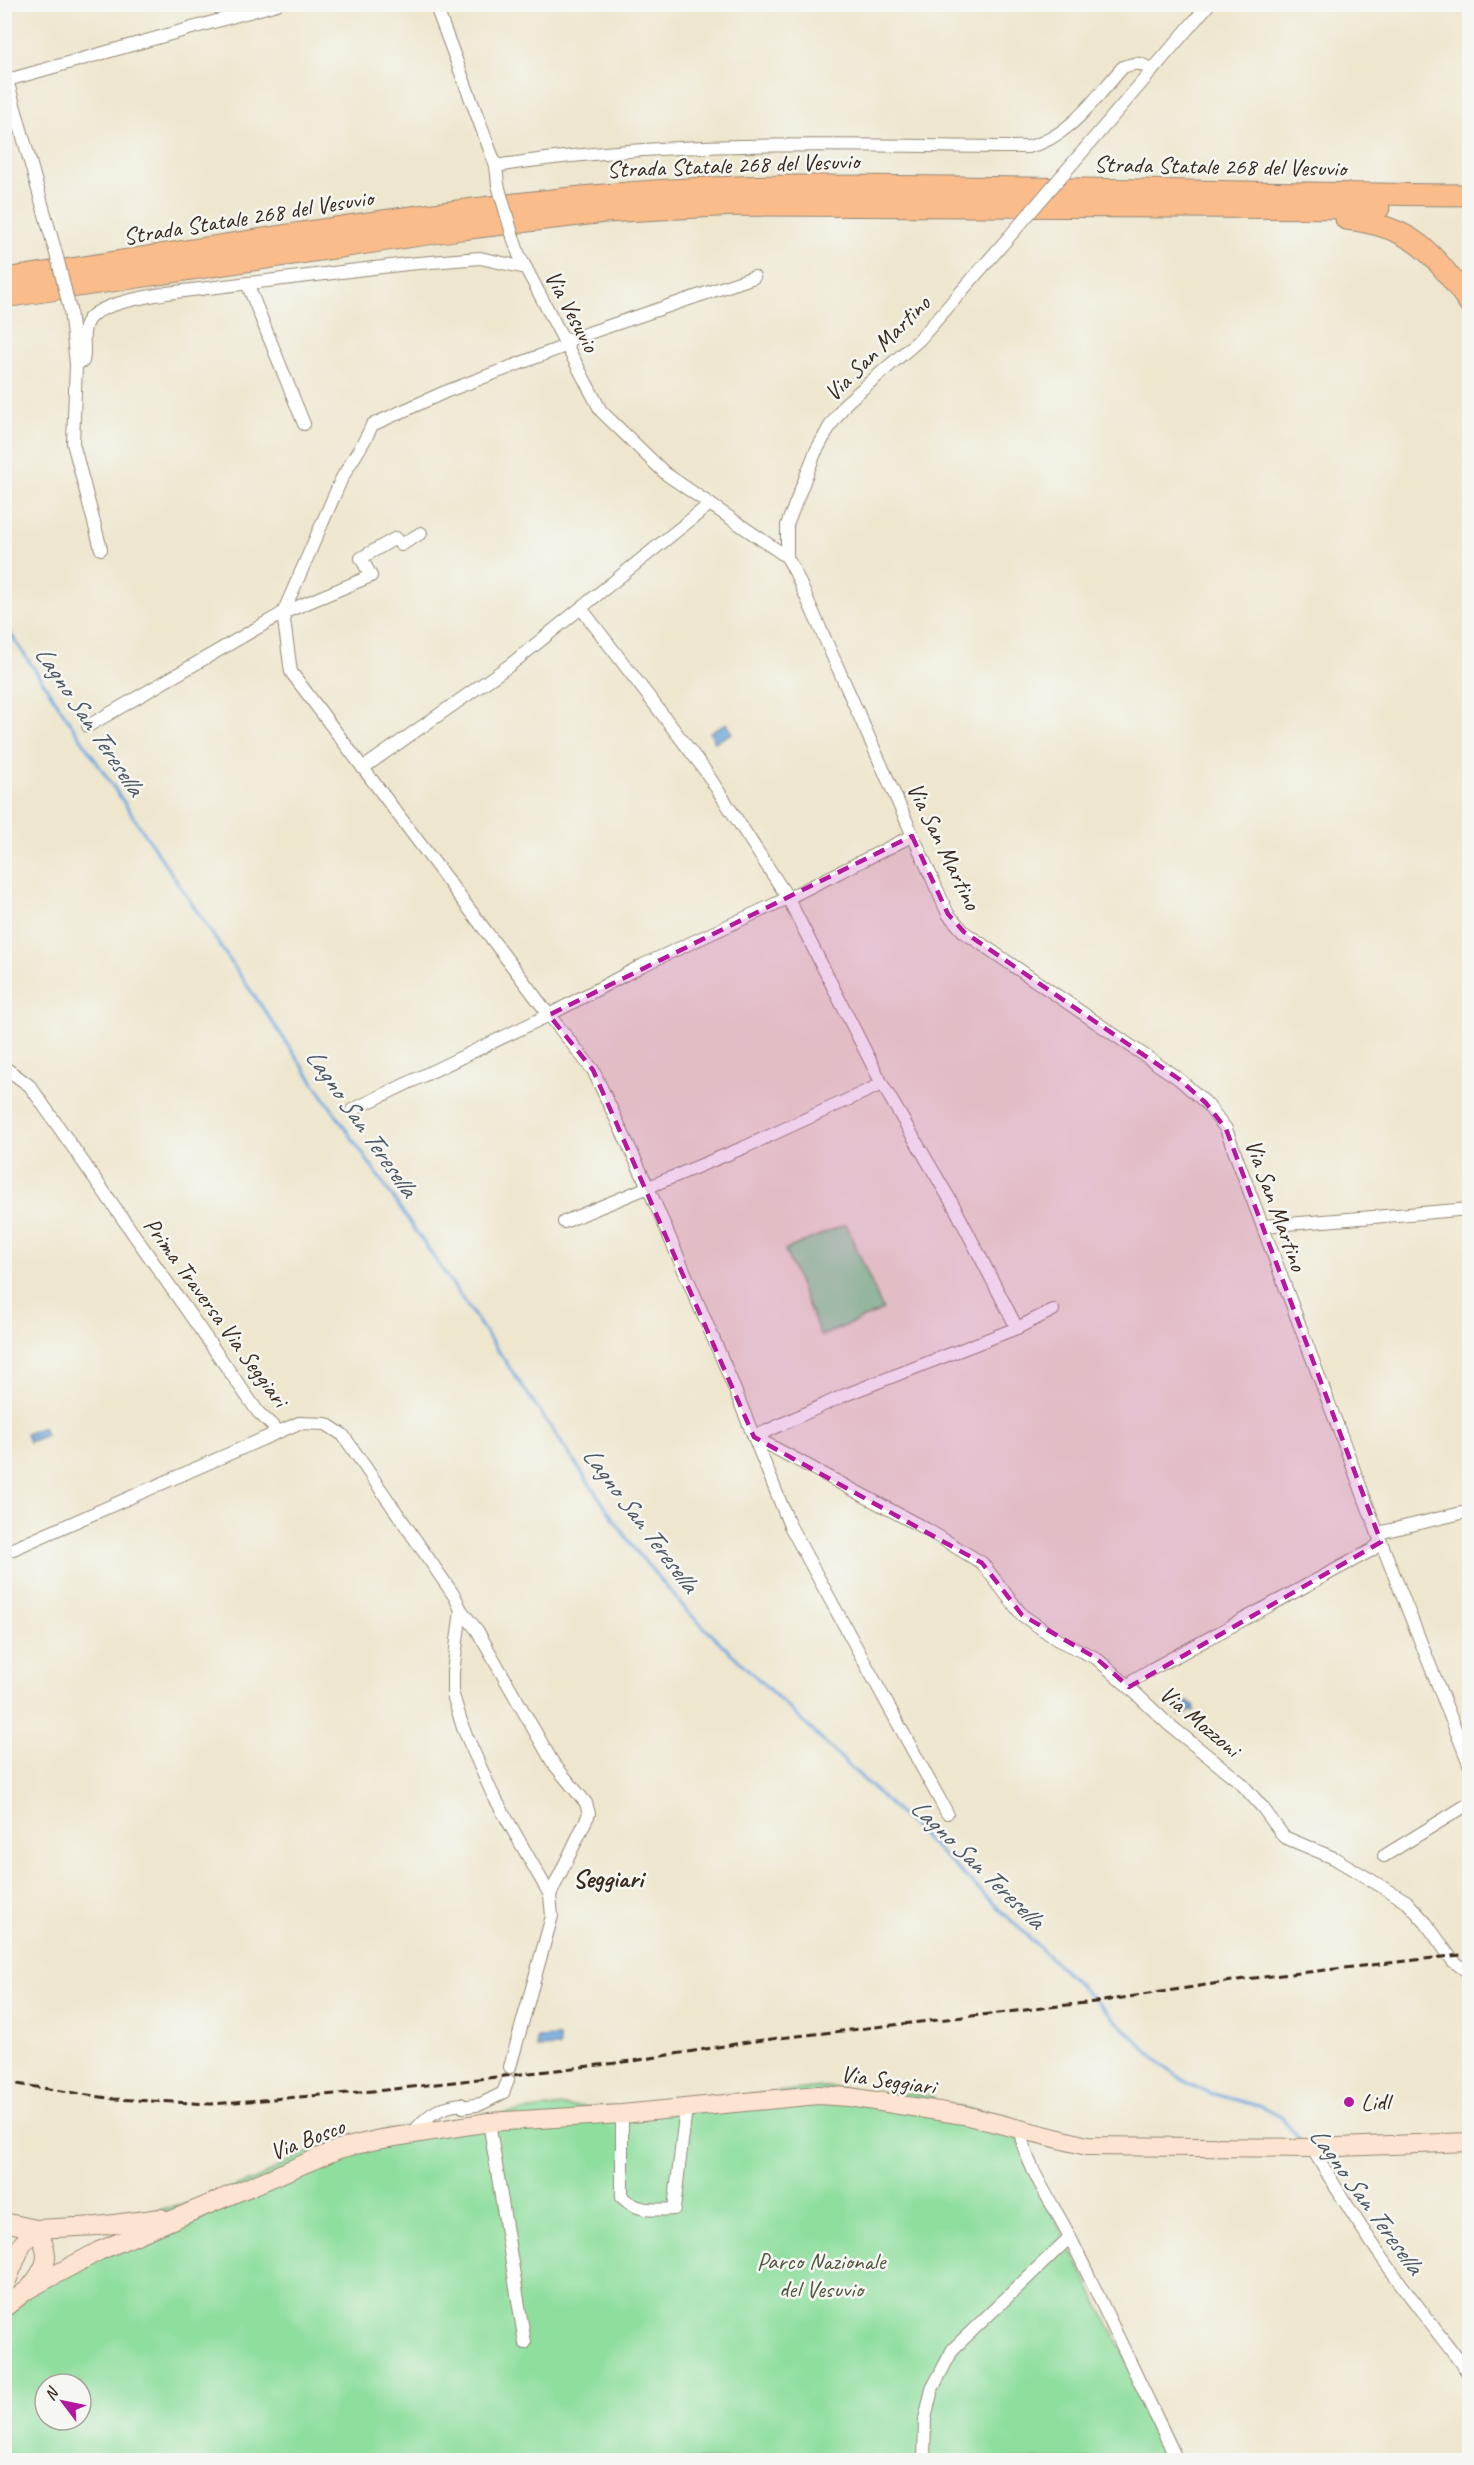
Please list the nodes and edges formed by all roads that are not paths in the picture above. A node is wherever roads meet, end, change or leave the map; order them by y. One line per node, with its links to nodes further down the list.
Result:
1 (277, 4): 5 (street)
2 (435, 4): 6 (street, Via Vesuvio)
3 (1209, 4): 4 (street, Via San Martino)
4 (1152, 71): 6 (street); 22 (street, Via San Martino, bridge)
5 (6, 81): 17 (street, bridge)
6 (496, 166): 10 (street, Via Vesuvio, bridge)
7 (1470, 195): 12 (highway, Strada Statale 268 del Vesuvio)
8 (1280, 207): 9 (highway, Strada Statale 268 del Vesuvio); 14 (highway, Strada Statale 268 del Vesuvio); 15 (highway)
9 (1470, 209)
10 (526, 268): 13 (street); 16 (street, Via Vesuvio)
11 (754, 277): 16 (street)
12 (4, 279)
13 (247, 283): 17 (street); 18 (street)
14 (4, 297)
15 (1470, 304)
16 (567, 343): 19 (street, Via Vesuvio); 24 (street)
17 (76, 364): 21 (street)
18 (304, 424)
19 (710, 504): 22 (street, Via Vesuvio); 23 (street)
20 (421, 532): 24 (street)
21 (101, 549)
22 (787, 557): 27 (street, Via San Martino)
23 (581, 608): 26 (street); 28 (street)
24 (284, 612): 25 (street); 26 (street)
25 (88, 726)
26 (363, 768): 29 (street)
27 (912, 836): 28 (street); 36 (street, Via San Martino)
28 (788, 898): 29 (street); 31 (street)
29 (549, 1015): 32 (street); 33 (street)
30 (4, 1067): 39 (street, Prima Traversa Via Seggiari)
31 (882, 1084): 33 (street); 38 (street)
32 (352, 1110)
33 (648, 1187): 35 (street); 40 (street)
34 (1470, 1209): 36 (street)
35 (564, 1222)
36 (1263, 1226): 42 (street, Via San Martino)
37 (1053, 1311): 38 (street)
38 (1017, 1328): 40 (street)
39 (278, 1431): 43 (street); 44 (street, Prima Traversa Via Seggiari)
40 (754, 1437): 45 (street); 48 (street)
41 (1470, 1511): 42 (street)
42 (1379, 1538): 45 (street, Via Mozzoni); 46 (street, Via San Martino)
43 (4, 1553)
44 (461, 1610): 50 (street); 50 (street, Prima Traversa Via Seggiari)
45 (1129, 1687): 51 (street, Via Mozzoni)
46 (1470, 1766)
47 (1470, 1803): 49 (street)
48 (947, 1813)
49 (1384, 1856)
50 (550, 1895): 52 (street)
51 (1470, 1973)
52 (510, 2067)
53 (508, 2080): 54 (street)
54 (463, 2107): 58 (street); 60 (street)
55 (686, 2108): 56 (main road, Via Seggiari); 56 (street); 59 (main road, Via Seggiari)
56 (622, 2115): 57 (main road, Via Seggiari)
57 (489, 2122): 58 (main road, Via Seggiari); 70 (street)
58 (453, 2128): 60 (main road, Via Bosco)
59 (1020, 2131): 62 (main road, Via Seggiari); 66 (street)
60 (413, 2133): 63 (main road, Via Bosco)
61 (1470, 2142): 62 (main road, Via Seggiari)
62 (1312, 2148): 71 (street)
63 (184, 2216): 65 (main road, Via Bosco); 68 (main road, Via Bosco)
64 (4, 2222): 65 (main road, Via Bosco)
65 (36, 2229): 67 (main road); 68 (main road)
66 (1070, 2237): 72 (street); 73 (street)
67 (4, 2288)
68 (27, 2290): 69 (main road, Via Bosco)
69 (4, 2308)
70 (525, 2343)
71 (1470, 2376)
72 (924, 2460)
73 (1177, 2460)

